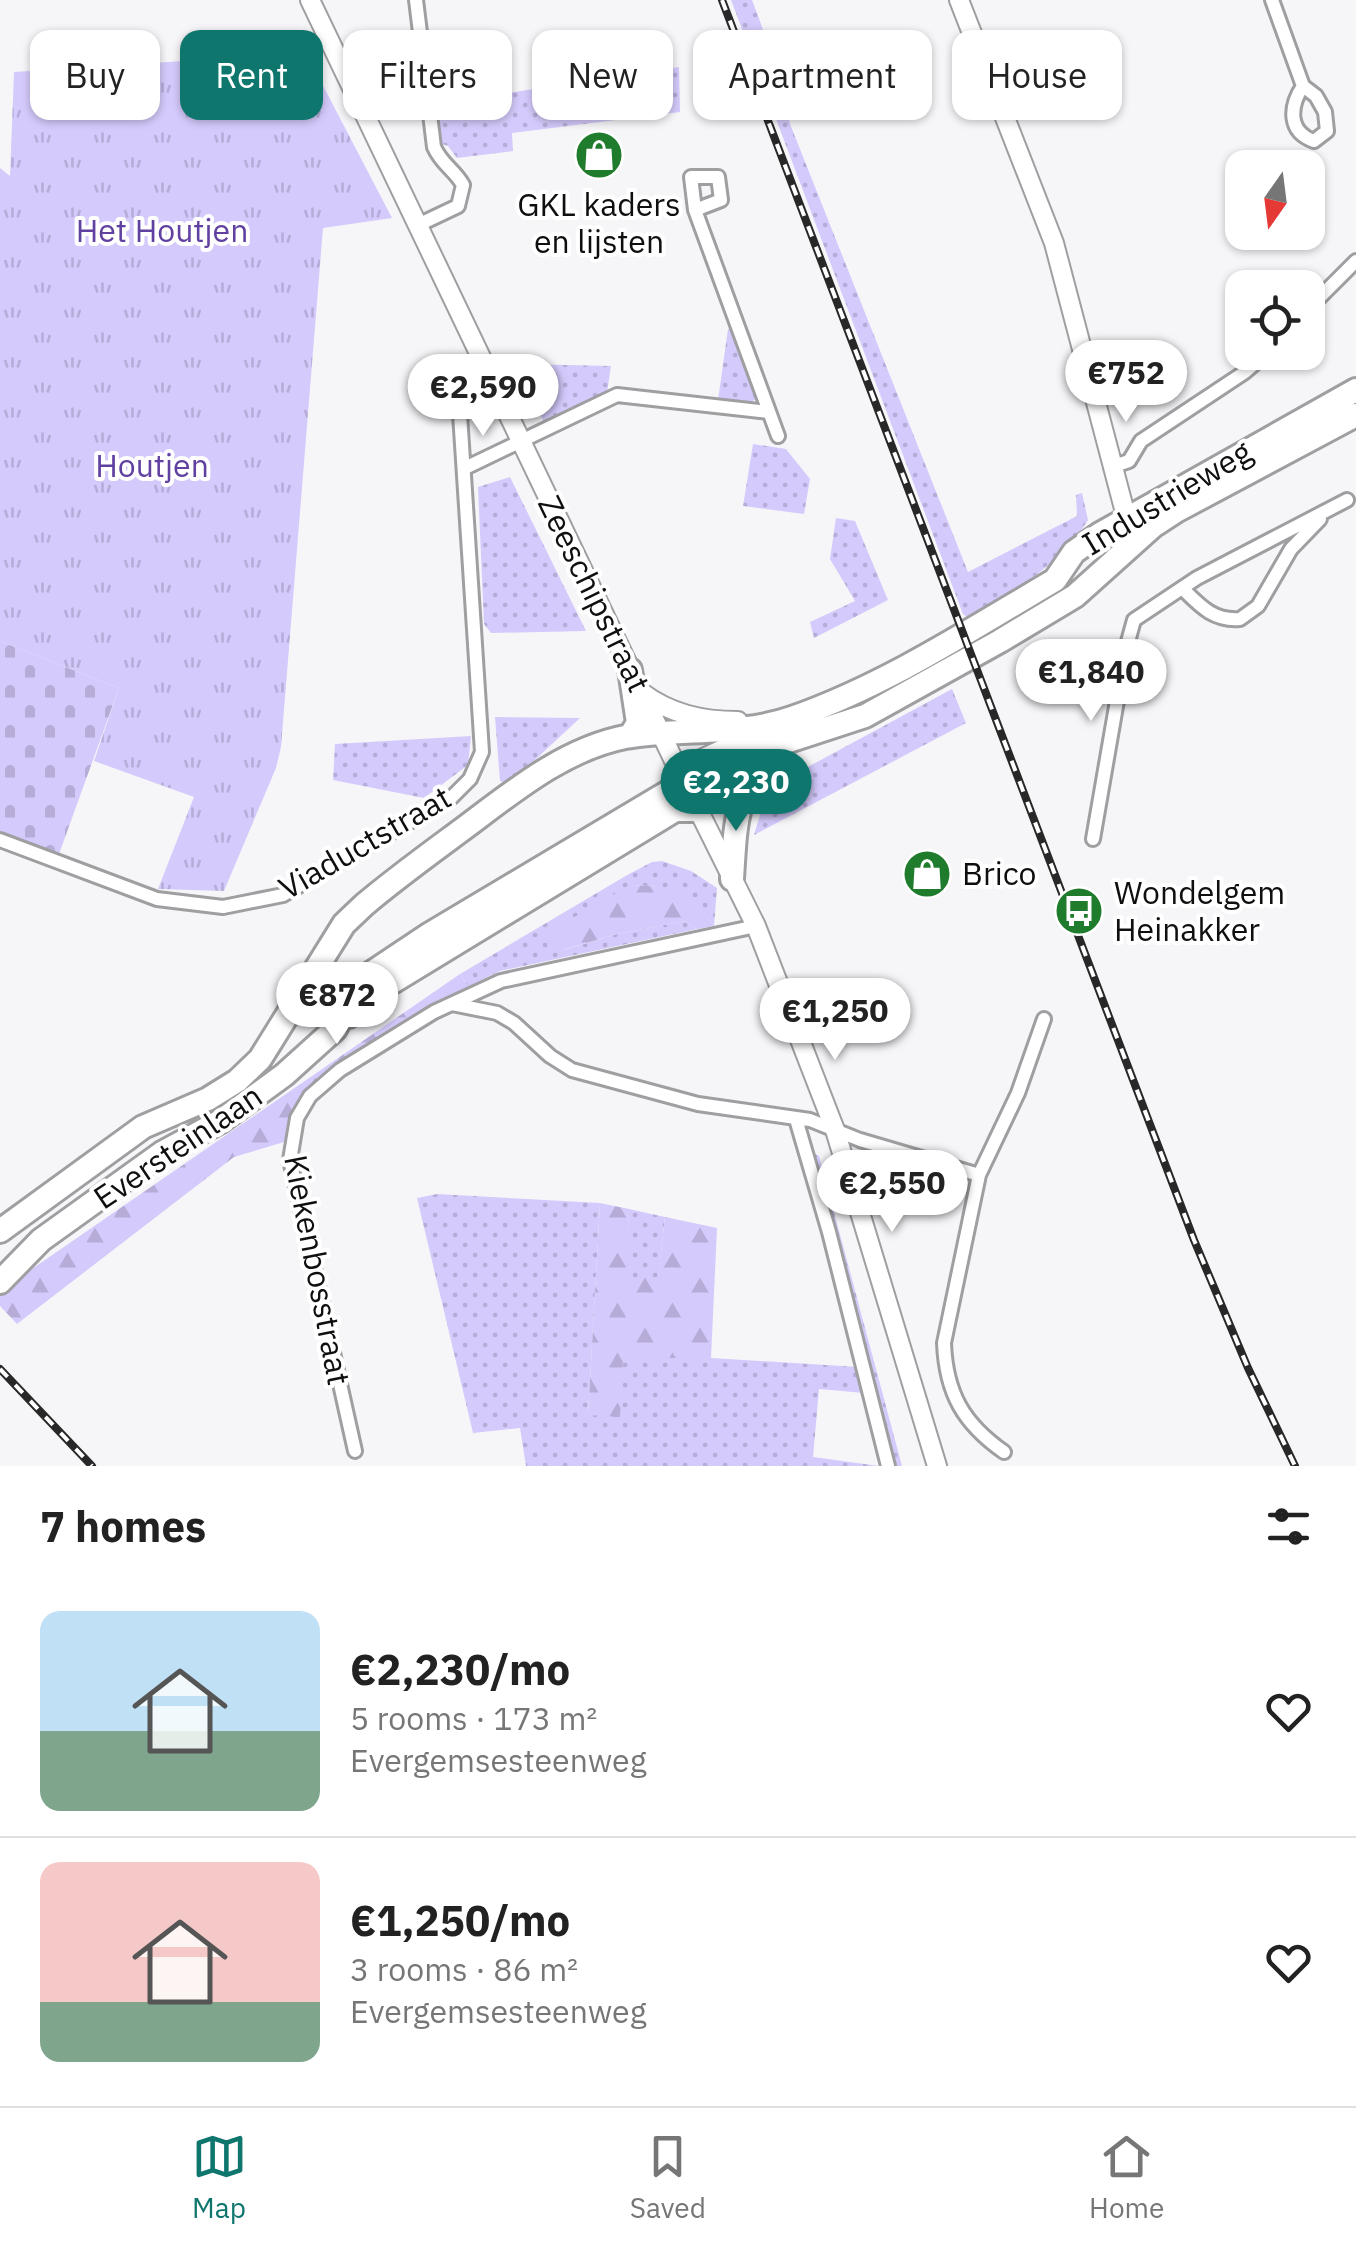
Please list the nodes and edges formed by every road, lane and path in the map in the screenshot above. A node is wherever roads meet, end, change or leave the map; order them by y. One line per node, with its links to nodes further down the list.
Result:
1 (310, 0): 7 (main road, Zeeschipstraat)
2 (416, 0): 7 (street)
3 (960, 0): 17 (main road)
4 (1272, 0): 5 (street)
5 (1304, 86)
6 (695, 210): 12 (street)
7 (418, 226): 16 (main road, Zeeschipstraat)
8 (1356, 261): 9 (street)
9 (1325, 292)
10 (1248, 370): 17 (street)
11 (1356, 390): 20 (highway, Industrieweg)
12 (769, 412): 15 (street); 16 (street)
13 (460, 414): 18 (street)
14 (1356, 415): 24 (highway, Industrieweg)
15 (778, 436)
16 (521, 441): 18 (street); 22 (main road, Zeeschipstraat)
17 (1112, 467): 20 (main road)
18 (465, 468): 32 (street, Viaductstraat)
19 (1351, 498): 21 (street); 21 (street)
20 (1127, 520): 25 (highway, Industrieweg)
21 (1184, 589): 31 (street)
22 (630, 670): 23 (main road, Zeeschipstraat); 27 (highway)
23 (640, 692): 25 (main road); 26 (main road, Zeeschipstraat)
24 (866, 716): 28 (highway, Eversteinlaan)
25 (786, 720): 26 (highway, Industrieweg); 29 (main road)
26 (661, 734): 27 (highway, Industrieweg); 29 (main road, Zeeschipstraat)
27 (630, 736): 41 (highway, Eversteinlaan)
28 (775, 745): 29 (highway, Eversteinlaan); 33 (highway)
29 (685, 783): 30 (main road, Zeeschipstraat); 37 (highway, Eversteinlaan)
30 (698, 810): 33 (main road, Zeeschipstraat); 37 (highway)
31 (1093, 839)
32 (0, 840)
33 (732, 879): 34 (main road, Zeeschipstraat)
34 (756, 926): 35 (street, Kiekenbosstraat); 39 (main road, Zeeschipstraat)
35 (452, 1004): 38 (street); 43 (street, Kiekenbosstraat)
36 (1044, 1019): 40 (street)
37 (336, 1029): 42 (highway, Eversteinlaan)
38 (796, 1119): 39 (street); 45 (street)
39 (835, 1130): 40 (street); 46 (main road, Zeeschipstraat)
40 (979, 1175): 44 (street)
41 (0, 1230)
42 (0, 1282)
43 (355, 1451)
44 (1004, 1452)
45 (888, 1466)
46 (936, 1466)

